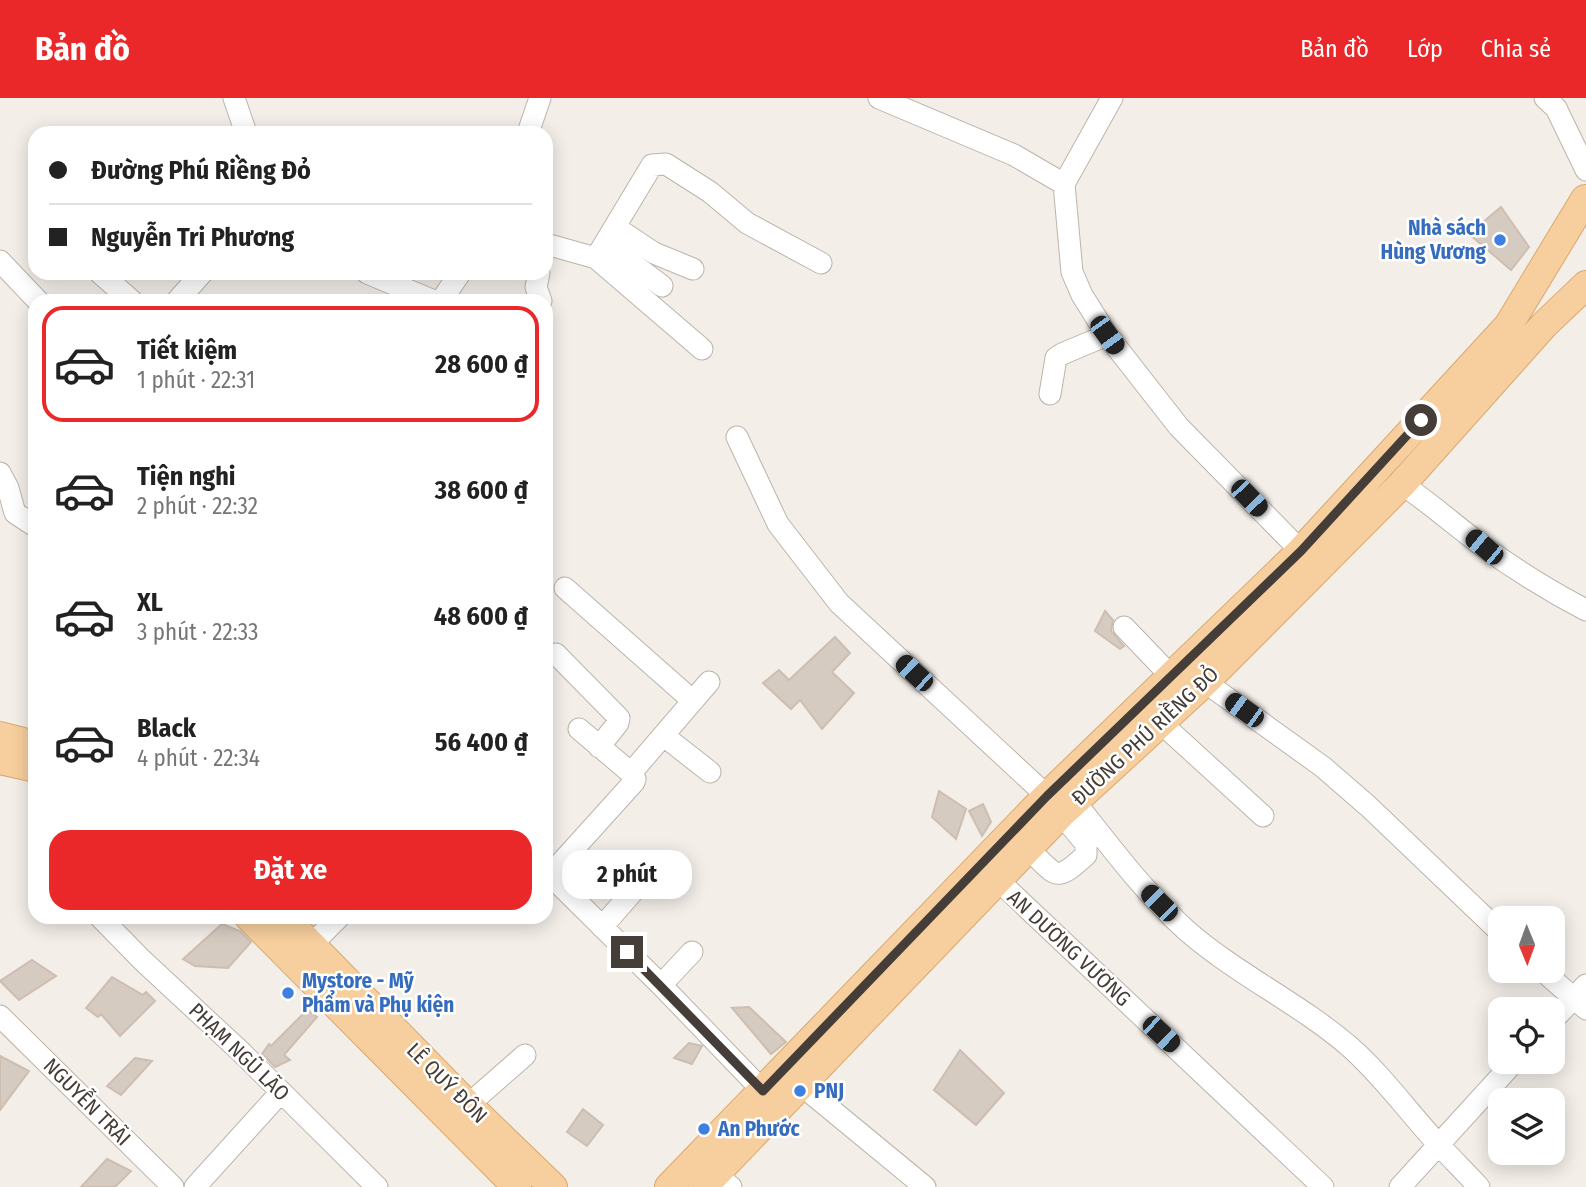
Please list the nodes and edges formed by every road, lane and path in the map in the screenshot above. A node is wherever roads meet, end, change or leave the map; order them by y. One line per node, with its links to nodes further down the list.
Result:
1 (234, 98): 7 (street)
2 (540, 98): 8 (street)
3 (879, 98): 6 (street)
4 (1112, 98): 10 (street)
5 (1545, 98): 9 (street)
6 (924, 106): 10 (street)
7 (244, 126)
8 (530, 126)
9 (1586, 170)
10 (1064, 184): 26 (street)
11 (1586, 194): 33 (main road, ĐƯỜNG PHÚ RIỀNG ĐỎ)
12 (605, 243): 13 (street); 15 (street); 16 (street); 21 (street); 27 (street)
13 (553, 244)
14 (0, 261): 22 (street)
15 (821, 263)
16 (693, 269)
17 (108, 280): 23 (street)
18 (196, 280): 24 (street)
19 (384, 280): 25 (street)
20 (1586, 285): 31 (main road, ĐƯỜNG PHÚ RIỀNG ĐỎ)
21 (662, 286)
22 (31, 294)
23 (124, 294)
24 (183, 294)
25 (417, 294)
26 (1107, 335): 28 (street); 33 (street)
27 (702, 349)
28 (1050, 394)
29 (737, 437): 52 (street)
30 (0, 473): 32 (street)
31 (1402, 484): 35 (street); 40 (main road, ĐƯỜNG PHÚ RIỀNG ĐỎ)
32 (28, 520)
33 (1301, 551): 38 (main road, ĐƯỜNG PHÚ RIỀNG ĐỎ)
34 (565, 588): 41 (street)
35 (1586, 610)
36 (1124, 627): 38 (street)
37 (556, 654): 47 (street)
38 (1171, 676): 52 (main road, ĐƯỜNG PHÚ RIỀNG ĐỎ)
39 (709, 682): 41 (street)
40 (1205, 682): 42 (main road, ĐƯỜNG PHÚ RIỀNG ĐỎ); 59 (street)
41 (693, 701): 45 (street)
42 (1161, 723): 52 (main road, ĐƯỜNG PHÚ RIỀNG ĐỎ); 53 (street)
43 (579, 729): 47 (street)
44 (0, 736): 46 (main road)
45 (664, 736): 50 (street); 51 (street)
46 (28, 744)
47 (600, 747): 51 (street)
48 (0, 760): 49 (main road)
49 (28, 766)
50 (710, 772)
51 (631, 773): 55 (street)
52 (1061, 804): 54 (main road, ĐƯỜNG PHÚ RIỀNG ĐỎ); 54 (street); 57 (main road, ĐƯỜNG PHÚ RIỀNG ĐỎ); 78 (street)
53 (1263, 816)
54 (1028, 849): 57 (main road, ĐƯỜNG PHÚ RIỀNG ĐỎ)
55 (553, 868)
56 (649, 873): 64 (street)
57 (990, 873): 74 (main road, ĐƯỜNG PHÚ RIỀNG ĐỎ); 75 (main road, ĐƯỜNG PHÚ RIỀNG ĐỎ); 87 (street, AN DƯƠNG VƯƠNG)
58 (553, 878): 64 (street)
59 (1488, 921)
60 (107, 924): 76 (street, PHẠM NGŨ LÃO)
61 (256, 924): 83 (main road, LÊ QUÝ ĐÔN)
62 (291, 924): 65 (main road, LÊ QUÝ ĐÔN)
63 (332, 924): 65 (street)
64 (602, 927): 68 (street)
65 (311, 944): 77 (main road, LÊ QUÝ ĐÔN)
66 (692, 953): 68 (street)
67 (1561, 984): 69 (street)
68 (662, 985): 75 (street)
69 (1581, 998): 70 (street)
70 (1565, 1011)
71 (0, 1016): 80 (street, NGUYỄN TRÃI)
72 (525, 1055): 77 (street)
73 (1503, 1074): 78 (street)
74 (800, 1084): 79 (main road, ĐƯỜNG PHÚ RIỀNG ĐỎ); 86 (street)
75 (763, 1091): 85 (main road, ĐƯỜNG PHÚ RIỀNG ĐỎ)
76 (281, 1092): 81 (street); 82 (street, PHẠM NGŨ LÃO)
77 (468, 1105): 84 (main road, LÊ QUÝ ĐÔN)
78 (1438, 1145): 88 (street); 89 (street)
79 (717, 1183)
80 (173, 1187)
81 (195, 1187)
82 (377, 1187)
83 (517, 1187)
84 (553, 1187)
85 (669, 1187)
86 (925, 1187)
87 (1323, 1187)
88 (1400, 1187)
89 (1479, 1187)

